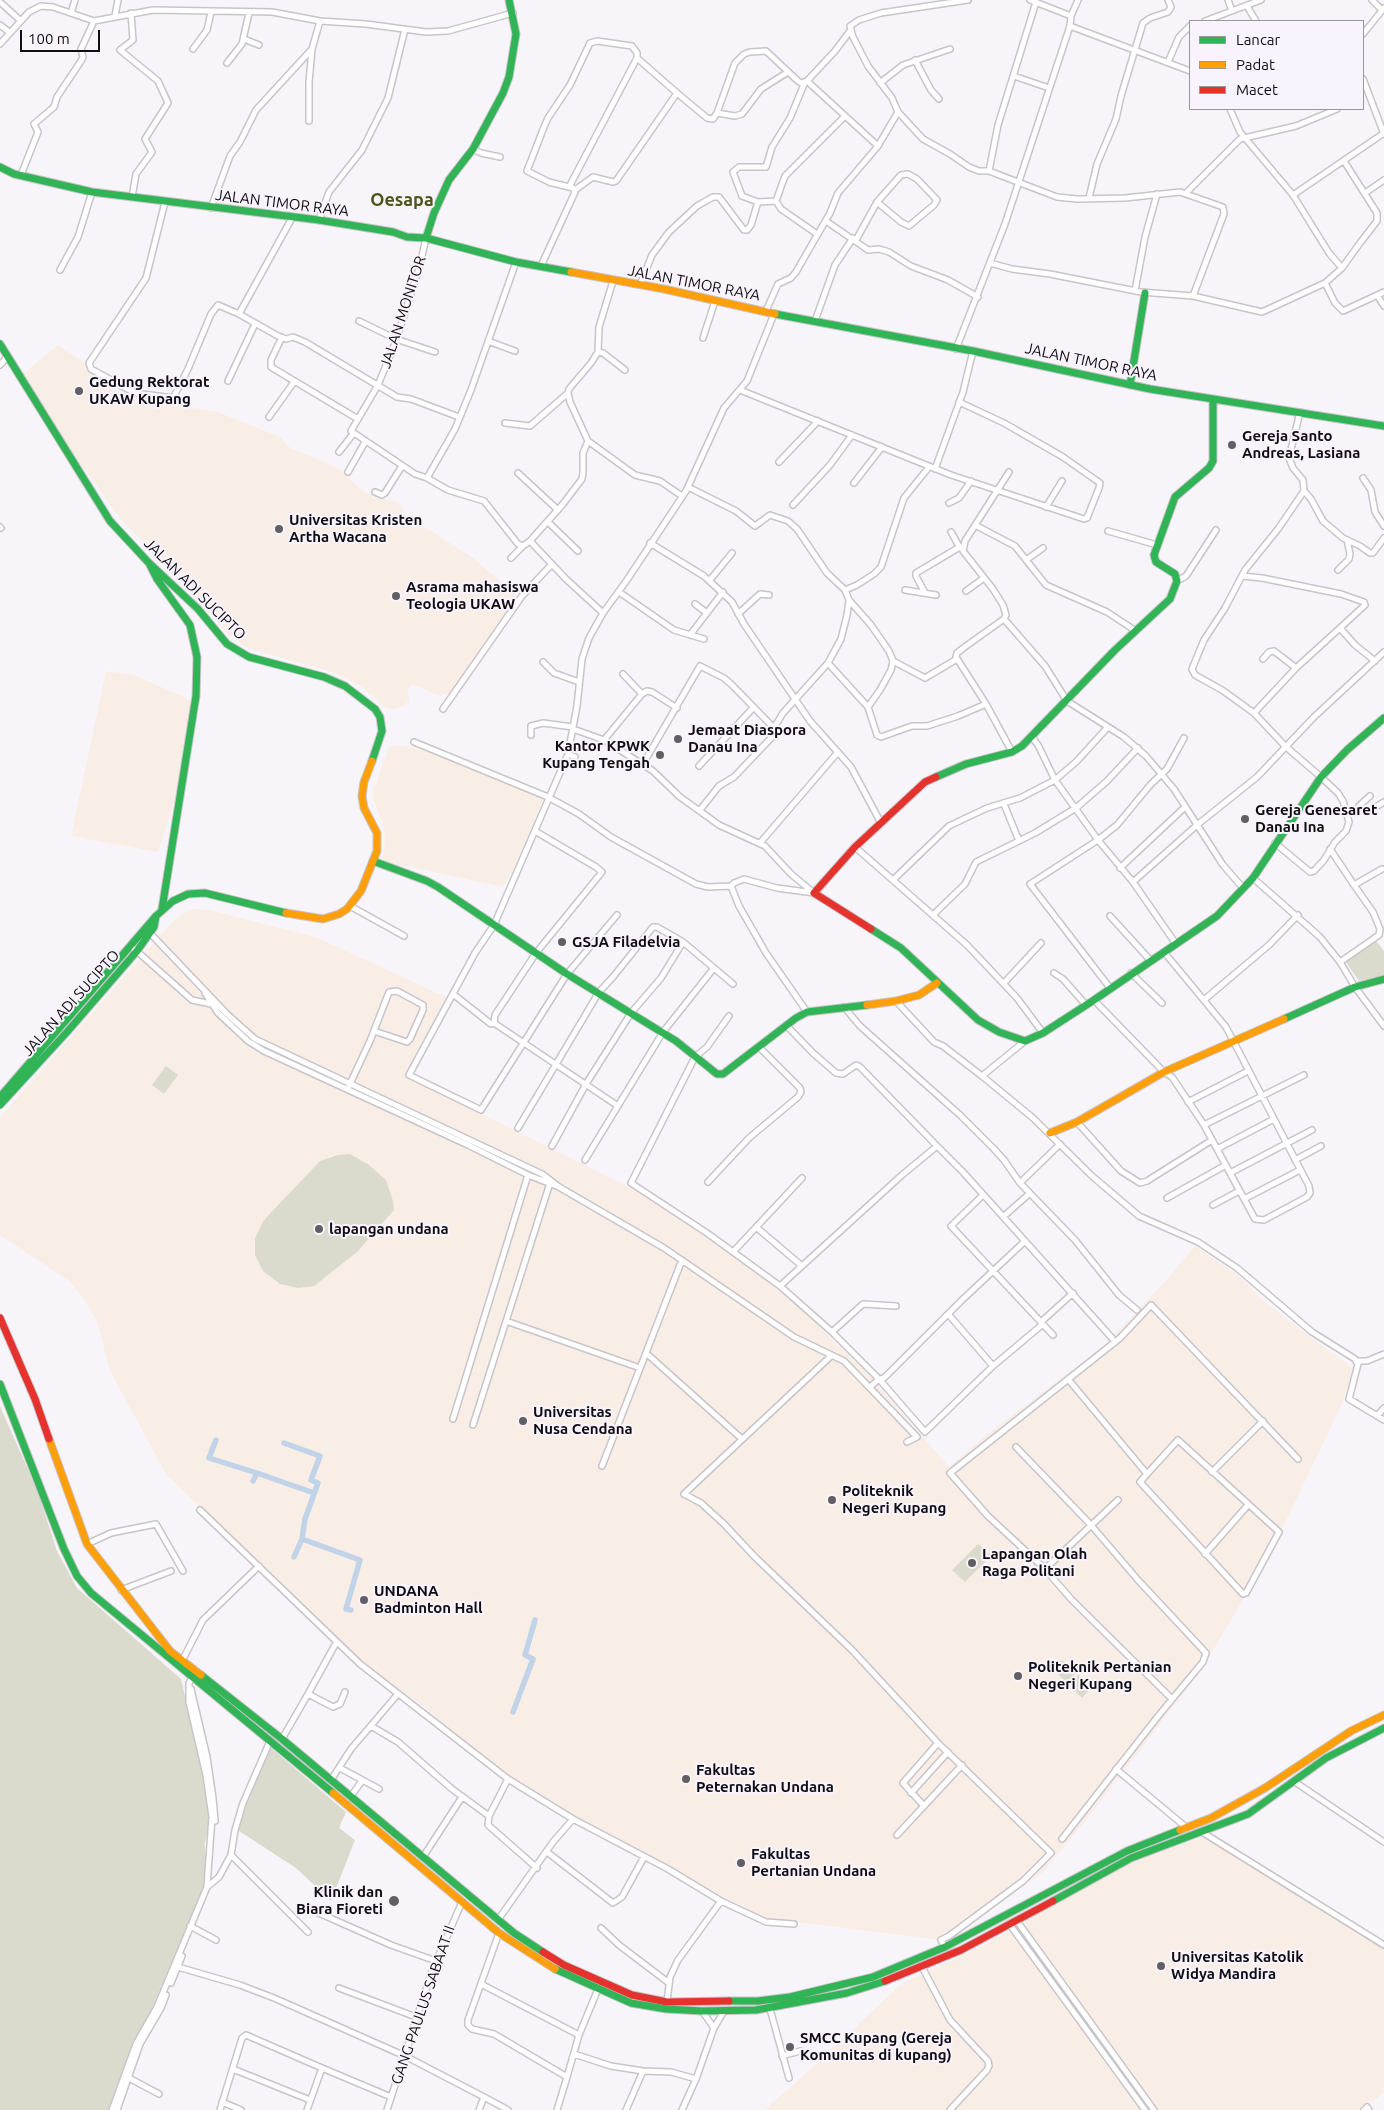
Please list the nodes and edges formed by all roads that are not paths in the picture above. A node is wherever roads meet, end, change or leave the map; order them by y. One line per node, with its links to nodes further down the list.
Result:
1 (75, 0): 18 (street)
2 (118, 0): 21 (street)
3 (509, 0): 17 (main road)
4 (968, 0): 32 (street)
5 (1030, 0): 12 (street)
6 (1078, 0): 22 (street)
7 (1168, 0): 41 (street)
8 (1228, 0): 15 (street)
9 (1261, 0): 13 (street)
10 (1372, 0): 14 (street)
11 (0, 2): 25 (street)
12 (1036, 2): 22 (street); 48 (street)
13 (1248, 6): 15 (street); 24 (street)
14 (1383, 9): 34 (street)
15 (1232, 11): 23 (street)
16 (211, 12): 19 (street); 20 (street); 38 (street)
17 (513, 12): 31 (street); 66 (main road)
18 (71, 13): 25 (street); 26 (street)
19 (132, 13): 21 (street); 81 (street)
20 (249, 13): 27 (street); 35 (street)
21 (115, 16): 26 (street)
22 (1071, 16): 29 (street)
23 (1208, 20)
24 (1255, 20)
25 (21, 21): 33 (street)
26 (94, 21): 71 (street)
27 (320, 22): 31 (street); 39 (street)
28 (0, 25): 33 (street)
29 (1070, 26): 41 (street); 52 (street)
30 (1189, 27): 44 (street)
31 (405, 29): 90 (street)
32 (850, 31): 49 (street); 51 (street)
33 (9, 32): 36 (street)
34 (1364, 33)
35 (244, 39): 37 (street); 45 (street)
36 (0, 44)
37 (259, 45)
38 (193, 49)
39 (312, 49): 62 (street); 87 (street)
40 (950, 49): 43 (street)
41 (1136, 50): 44 (street); 82 (street)
42 (637, 58): 53 (street); 74 (street); 74 (street)
43 (915, 60): 51 (street); 56 (street)
44 (1168, 62): 46 (street)
45 (227, 63)
46 (1189, 71)
47 (788, 72): 49 (street); 60 (street); 60 (street)
48 (1014, 76): 52 (street); 70 (street)
49 (806, 82): 61 (street); 85 (street)
50 (1364, 82): 54 (street)
51 (880, 83): 59 (street)
52 (1049, 88): 73 (street)
53 (677, 93): 60 (street); 75 (street)
54 (1369, 95): 55 (street); 63 (street)
55 (1364, 98)
56 (939, 99)
57 (1230, 110): 64 (street)
58 (1335, 110): 64 (street)
59 (898, 112): 65 (street); 70 (street)
60 (717, 113)
61 (845, 116): 65 (street); 83 (street)
62 (310, 121)
63 (1384, 134): 68 (street)
64 (1245, 138): 77 (street); 80 (street)
65 (878, 146): 91 (street)
66 (473, 149): 67 (street); 93 (main road)
67 (500, 157)
68 (1344, 160): 78 (street); 80 (street)
69 (0, 167): 71 (main road, JALAN TIMOR RAYA)
70 (989, 171): 73 (street)
71 (21, 176): 76 (main road, JALAN TIMOR RAYA)
72 (1384, 180): 78 (street)
73 (1020, 183): 82 (street); 96 (street)
74 (569, 187): 75 (street)
75 (575, 190): 97 (street)
76 (92, 192): 81 (main road, JALAN TIMOR RAYA); 99 (street)
77 (1186, 193): 79 (street); 107 (street)
78 (1365, 193): 88 (street)
79 (1157, 194): 82 (street); 103 (street)
80 (1293, 195): 98 (street)
81 (132, 198): 84 (main road, JALAN TIMOR RAYA)
82 (1089, 198)
83 (776, 201): 85 (street); 92 (street)
84 (165, 202): 87 (main road, JALAN TIMOR RAYA); 112 (street, JALAN MONITOR)
85 (758, 202): 102 (street)
86 (877, 202): 86 (street); 94 (street)
87 (211, 208): 89 (main road, JALAN TIMOR RAYA)
88 (1381, 216): 98 (street)
89 (292, 218): 90 (main road, JALAN TIMOR RAYA); 112 (street)
90 (319, 220): 93 (main road, JALAN TIMOR RAYA)
91 (826, 221): 92 (street); 94 (street)
92 (817, 234): 111 (street)
93 (426, 238): 95 (main road, JALAN TIMOR RAYA); 118 (street, JALAN MONITOR)
94 (854, 239): 108 (street); 114 (street)
95 (516, 262): 97 (main road, JALAN TIMOR RAYA); 119 (street)
96 (990, 262): 103 (street); 108 (street)
97 (540, 266): 100 (main road, JALAN TIMOR RAYA)
98 (1342, 268): 101 (street)
99 (60, 270)
100 (613, 281): 102 (main road, JALAN TIMOR RAYA); 125 (street)
101 (1325, 283): 106 (street); 107 (street)
102 (640, 285): 109 (main road, JALAN TIMOR RAYA)
103 (1135, 291): 105 (street)
104 (1384, 292): 106 (street)
105 (1145, 293): 107 (street); 132 (main road)
106 (1377, 295): 110 (street)
107 (1193, 296)
108 (978, 297): 121 (street)
109 (715, 301): 111 (main road, JALAN TIMOR RAYA); 117 (street)
110 (1384, 306)
111 (770, 313): 114 (main road, JALAN TIMOR RAYA); 133 (street)
112 (239, 314): 115 (street, JALAN MONITOR)
113 (358, 321): 118 (street)
114 (815, 322): 121 (main road, JALAN TIMOR RAYA)
115 (255, 324): 116 (street, JALAN MONITOR); 129 (street)
116 (282, 337): 130 (street); 131 (street, JALAN MONITOR)
117 (703, 338)
118 (396, 339): 124 (street); 131 (street, JALAN MONITOR)
119 (488, 341): 122 (street); 138 (street)
120 (0, 344): 126 (main road, JALAN ADI SUCIPTO)
121 (956, 349): 123 (main road, JALAN TIMOR RAYA)
122 (516, 351)
123 (973, 351): 132 (main road, JALAN TIMOR RAYA); 136 (street)
124 (435, 352)
125 (598, 352): 128 (street); 134 (street)
126 (7, 357): 127 (street); 189 (main road, JALAN ADI SUCIPTO)
127 (0, 365)
128 (625, 370)
129 (228, 381)
130 (294, 382): 139 (street); 140 (street)
131 (378, 385): 138 (street); 140 (street, JALAN MONITOR)
132 (1130, 385): 135 (main road, JALAN TIMOR RAYA)
133 (740, 390): 141 (street); 162 (street)
134 (568, 393): 142 (street); 146 (street)
135 (1213, 399): 137 (main road, JALAN TIMOR RAYA); 181 (main road)
136 (959, 402): 153 (street); 169 (street)
137 (1300, 412): 143 (main road, JALAN TIMOR RAYA); 164 (street)
138 (459, 417): 157 (street)
139 (269, 418)
140 (358, 419): 144 (street, JALAN MONITOR)
141 (818, 421): 145 (street); 150 (street)
142 (505, 424)
143 (1384, 426)
144 (353, 434): 147 (street); 149 (street, JALAN MONITOR)
145 (852, 435): 148 (street); 168 (street)
146 (588, 441): 166 (street); 170 (street)
147 (365, 442): 151 (street); 154 (street)
148 (882, 447): 152 (street); 161 (street)
149 (339, 452)
150 (779, 462)
151 (402, 466): 157 (street); 165 (street)
152 (929, 467): 153 (street); 196 (street)
153 (935, 469): 159 (street)
154 (348, 472)
155 (1009, 472): 163 (street)
156 (522, 475): 170 (street)
157 (427, 478): 182 (street)
158 (1363, 478): 173 (street)
159 (971, 481): 163 (street); 167 (street)
160 (1062, 481): 169 (street)
161 (854, 483)
162 (688, 487): 166 (street); 196 (street)
163 (999, 490): 169 (street); 172 (street)
164 (1304, 491): 178 (street); 192 (street)
165 (375, 492)
166 (682, 496): 180 (street)
167 (949, 503)
168 (793, 505)
169 (1046, 507)
170 (558, 510): 171 (street)
171 (548, 522): 179 (street); 185 (street)
172 (975, 525): 183 (street); 188 (street)
173 (1384, 526)
174 (1216, 530): 195 (street)
175 (1108, 531): 181 (street)
176 (950, 532): 183 (street)
177 (1384, 538): 178 (street)
178 (1347, 540): 191 (street)
179 (530, 541): 182 (street); 190 (street)
180 (650, 543): 194 (street); 199 (street)
181 (1156, 545): 195 (main road)
182 (522, 546): 187 (street)
183 (961, 548): 193 (street); 201 (street)
184 (1043, 548): 188 (street)
185 (578, 551)
186 (732, 553): 194 (street)
187 (511, 558)
188 (1026, 560): 211 (street)
189 (148, 562): 269 (main road, JALAN ADI SUCIPTO); 280 (main road)
190 (552, 564): 206 (street); 231 (street)
191 (1338, 570)
192 (1242, 576): 210 (street); 232 (street)
193 (984, 578): 198 (street); 209 (street)
194 (710, 580): 200 (street)
195 (1177, 581): 211 (main road)
196 (846, 590): 204 (street)
197 (905, 590): 201 (street)
198 (966, 591)
199 (619, 592): 206 (street); 212 (street)
200 (723, 592): 207 (street); 208 (street)
201 (925, 593): 203 (street)
202 (770, 595): 208 (street)
203 (936, 595)
204 (849, 600): 217 (street); 220 (street)
205 (695, 604): 207 (street)
206 (603, 613): 223 (street)
207 (707, 613): 212 (street)
208 (738, 614): 225 (street)
209 (1004, 619): 215 (street); 226 (street)
210 (1340, 628): 218 (street); 221 (street)
211 (1136, 631): 226 (main road)
212 (690, 635): 213 (street)
213 (704, 639)
214 (1384, 652): 218 (street)
215 (957, 659): 217 (street); 227 (street)
216 (1262, 659): 221 (street)
217 (893, 661): 228 (street)
218 (1375, 661): 242 (street)
219 (543, 662): 223 (street)
220 (828, 663): 225 (street); 228 (street)
221 (1296, 668): 232 (street)
222 (623, 674): 224 (street)
223 (579, 682): 235 (street)
224 (642, 694): 229 (street); 240 (street)
225 (795, 698): 236 (street); 244 (street)
226 (1067, 701): 234 (street); 238 (main road)
227 (986, 704): 228 (street); 245 (street)
228 (868, 707)
229 (677, 708): 230 (street); 248 (street)
230 (753, 708): 236 (street); 249 (street)
231 (443, 709)
232 (1254, 713): 242 (street)
233 (1384, 718): 251 (main road)
234 (1108, 727): 243 (street); 252 (street)
235 (573, 728): 237 (street); 240 (street); 246 (street)
236 (774, 728): 259 (street)
237 (531, 735)
238 (1031, 736): 245 (main road); 252 (street)
239 (1184, 738): 250 (street)
240 (604, 740): 248 (street)
241 (414, 742): 254 (street)
242 (1284, 746): 251 (street); 261 (street)
243 (1138, 748): 250 (street); 258 (street)
244 (838, 752): 260 (street); 265 (street)
245 (1012, 752): 260 (main road)
246 (568, 754): 247 (street); 254 (street)
247 (575, 757)
248 (643, 764): 259 (street)
249 (699, 766)
250 (1161, 774): 257 (street); 263 (street)
251 (1321, 777): 266 (main road); 268 (street)
252 (1055, 780): 256 (street); 258 (street)
253 (1370, 796): 255 (street)
254 (548, 797): 262 (street); 276 (street)
255 (1384, 802)
256 (1004, 804): 264 (street); 273 (street)
257 (1186, 806): 261 (street); 270 (street)
258 (1076, 808): 263 (street); 264 (street)
259 (700, 810): 265 (street)
260 (881, 823): 267 (main road)
261 (1197, 825): 274 (street); 277 (street)
262 (535, 831): 285 (street); 293 (street)
263 (1098, 840): 270 (street); 305 (street)
264 (1019, 841): 282 (street)
265 (760, 843): 278 (street)
266 (1275, 843): 268 (street); 272 (main road)
267 (855, 847): 273 (street); 278 (main road)
268 (1330, 849): 275 (street)
269 (373, 861): 279 (main road, JALAN ADI SUCIPTO); 285 (main road)
270 (1120, 868): 274 (street)
271 (1382, 869): 275 (street)
272 (1253, 878): 277 (main road); 284 (street)
273 (892, 880): 282 (street)
274 (1133, 882): 290 (street)
275 (1354, 885): 295 (street)
276 (732, 886): 278 (street); 316 (street)
277 (1243, 888): 290 (main road)
278 (814, 892): 301 (main road)
279 (350, 906): 280 (main road, JALAN ADI SUCIPTO); 287 (street)
280 (162, 909): 286 (main road, JALAN ADI SUCIPTO)
281 (617, 915): 298 (street)
282 (933, 915): 302 (street)
283 (1110, 916): 294 (street)
284 (1298, 916): 295 (street); 310 (street)
285 (494, 925): 293 (main road); 308 (street)
286 (148, 931): 291 (main road, JALAN ADI SUCIPTO); 306 (street)
287 (404, 936)
288 (683, 942): 296 (street); 307 (street); 317 (street)
289 (1041, 943): 302 (street)
290 (1176, 944): 292 (main road)
291 (134, 948): 313 (street); 339 (main road, JALAN ADI SUCIPTO); 341 (main road, JALAN ADI SUCIPTO)
292 (1164, 952): 294 (main road); 310 (street)
293 (536, 953): 298 (main road); 320 (street)
294 (1151, 961): 299 (main road)
295 (1340, 962): 304 (street)
296 (714, 968): 303 (street); 324 (street)
297 (1054, 973): 314 (street)
298 (567, 974): 307 (main road); 328 (street)
299 (1131, 974): 305 (main road); 312 (street)
300 (1384, 979): 304 (main road)
301 (937, 983): 311 (main road); 326 (main road)
302 (1004, 983): 325 (street)
303 (733, 984)
304 (1355, 987): 322 (street); 327 (main road)
305 (1110, 988): 309 (main road)
306 (205, 990): 313 (street); 318 (street)
307 (599, 992): 317 (main road); 331 (street)
308 (454, 994): 320 (street); 328 (street)
309 (1094, 1000): 314 (main road); 333 (street)
310 (1204, 1000): 327 (street)
311 (896, 1001): 315 (main road); 335 (street)
312 (1162, 1003)
313 (212, 1004): 318 (street)
314 (1086, 1005): 325 (main road)
315 (844, 1006): 316 (main road); 366 (street)
316 (807, 1012): 321 (main road)
317 (631, 1013): 324 (main road); 336 (street)
318 (225, 1016): 337 (street)
319 (729, 1016): 330 (street)
320 (494, 1023): 328 (street)
321 (786, 1025): 329 (main road); 354 (street)
322 (1384, 1026)
323 (374, 1030): 323 (street); 337 (street)
324 (662, 1032): 330 (main road); 342 (street)
325 (1043, 1033): 326 (main road)
326 (1025, 1041): 335 (street)
327 (1233, 1042): 332 (street); 333 (main road)
328 (523, 1044): 331 (street)
329 (759, 1047): 330 (main road); 365 (street)
330 (695, 1057): 376 (street)
331 (555, 1065): 336 (street); 346 (street)
332 (1248, 1070): 338 (street); 340 (street)
333 (1164, 1072): 340 (street); 344 (main road)
334 (1304, 1075): 338 (street)
335 (982, 1076): 348 (street)
336 (586, 1084): 342 (street); 353 (street)
337 (349, 1086): 349 (street)
338 (1262, 1096): 343 (street); 345 (street)
339 (0, 1097)
340 (1188, 1102): 345 (street)
341 (0, 1105)
342 (618, 1106): 357 (street)
343 (1274, 1119): 352 (street); 356 (street)
344 (1077, 1122): 348 (main road); 350 (street)
345 (1204, 1126): 350 (street)
346 (518, 1128)
347 (1312, 1130): 352 (street)
348 (1050, 1133): 351 (street)
349 (455, 1136): 362 (street); 364 (street)
350 (1212, 1140): 356 (street)
351 (1060, 1144): 366 (street); 394 (street)
352 (1287, 1144): 358 (street); 361 (street)
353 (552, 1146)
354 (937, 1146): 369 (street); 378 (street)
355 (1321, 1146): 358 (street)
356 (1217, 1149): 359 (street)
357 (585, 1160)
358 (1295, 1160): 360 (street)
359 (1226, 1166): 361 (street); 370 (street)
360 (1300, 1170): 371 (street); 371 (street)
361 (1230, 1173): 367 (street)
362 (528, 1175): 364 (street); 403 (street)
363 (802, 1178): 374 (street)
364 (550, 1182): 377 (street); 386 (street)
365 (708, 1182)
366 (1020, 1183): 368 (street)
367 (1239, 1191): 371 (street); 372 (street)
368 (1029, 1194): 373 (street); 383 (street)
369 (984, 1195): 373 (street); 379 (street)
370 (1167, 1198)
371 (1244, 1199)
372 (1213, 1205)
373 (1003, 1217): 375 (street)
374 (756, 1227): 376 (street); 378 (street)
375 (1024, 1242): 379 (street); 381 (street)
376 (733, 1252): 380 (street)
377 (682, 1260): 391 (street); 393 (street)
378 (802, 1266): 380 (street)
379 (993, 1270): 384 (street); 387 (street)
380 (780, 1286): 388 (street)
381 (1073, 1293): 387 (street); 390 (street)
382 (896, 1306): 388 (street)
383 (1137, 1310)
384 (949, 1314): 395 (street); 397 (street)
385 (0, 1318): 418 (main road)
386 (506, 1321): 396 (street); 406 (street)
387 (1042, 1323): 389 (street); 395 (street)
388 (832, 1332): 397 (street)
389 (1053, 1336)
390 (1112, 1338)
391 (646, 1353): 396 (street); 407 (street)
392 (1384, 1354): 394 (street)
393 (831, 1356): 400 (street); 407 (street)
394 (1356, 1361): 402 (street)
395 (993, 1366): 397 (street)
396 (640, 1368): 411 (street)
397 (879, 1379): 400 (street)
398 (1068, 1379): 405 (street); 413 (street); 421 (street)
399 (0, 1384): 426 (main road)
400 (870, 1387): 408 (street)
401 (1384, 1408): 402 (street)
402 (1377, 1416): 404 (street)
403 (453, 1419)
404 (1384, 1420)
405 (1262, 1421): 410 (street); 412 (street)
406 (473, 1425)
407 (742, 1439): 439 (street)
408 (907, 1442)
409 (1016, 1447): 417 (street)
410 (1298, 1459)
411 (602, 1466)
412 (1212, 1472): 413 (street); 415 (street)
413 (1147, 1474): 419 (street)
414 (1118, 1500): 417 (street)
415 (1248, 1505): 419 (street); 419 (street)
416 (200, 1510): 420 (street)
417 (1091, 1525): 421 (street); 433 (street)
418 (87, 1544): 423 (street); 424 (main road)
419 (1205, 1554)
420 (259, 1566): 427 (street); 428 (street)
421 (1045, 1569): 433 (street)
422 (171, 1571): 424 (street)
423 (183, 1571)
424 (121, 1590): 425 (main road)
425 (129, 1602): 426 (main road); 428 (main road)
426 (116, 1614): 429 (main road)
427 (336, 1643): 431 (street); 432 (street)
428 (182, 1661): 437 (main road)
429 (192, 1678): 438 (main road); 469 (street)
430 (345, 1692): 431 (street)
431 (308, 1694): 437 (street)
432 (397, 1695): 435 (street); 444 (street)
433 (1172, 1699): 443 (street)
434 (1384, 1715): 452 (main road)
435 (371, 1726): 442 (street); 451 (street)
436 (1384, 1728): 447 (main road)
437 (282, 1739): 445 (main road)
438 (270, 1741): 463 (street); 468 (main road)
439 (938, 1743): 440 (street); 449 (street)
440 (948, 1752): 441 (street); 449 (street)
441 (962, 1765): 453 (street); 482 (street)
442 (340, 1768): 445 (street); 446 (street)
443 (1116, 1769): 457 (street); 460 (street)
444 (508, 1779): 455 (street); 456 (street)
445 (331, 1780): 450 (main road)
446 (362, 1781): 448 (street); 450 (street)
447 (1295, 1782): 454 (main road); 461 (street)
448 (379, 1789)
449 (911, 1793): 453 (street)
450 (351, 1796): 464 (main road)
451 (462, 1797): 455 (street); 464 (street)
452 (1242, 1800): 454 (main road); 457 (main road)
453 (924, 1806): 459 (street)
454 (1248, 1814): 458 (main road)
455 (489, 1816): 466 (street)
456 (573, 1819): 462 (street); 465 (street)
457 (1187, 1828): 482 (main road)
458 (1201, 1831): 474 (main road); 481 (street)
459 (897, 1835)
460 (1062, 1839)
461 (1384, 1842)
462 (547, 1852): 465 (street); 466 (street)
463 (231, 1855): 469 (street); 478 (street)
464 (423, 1857): 467 (main road)
465 (644, 1857): 470 (street)
466 (537, 1868): 473 (street)
467 (442, 1874): 468 (main road); 473 (main road)
468 (437, 1881): 471 (main road)
469 (209, 1886): 476 (street)
470 (721, 1901): 475 (street); 487 (street)
471 (462, 1902): 479 (main road); 484 (street, GANG PAULUS SABAAT II)
472 (312, 1910): 484 (street)
473 (498, 1921): 492 (main road)
474 (1013, 1923): 486 (main road); 497 (street); 499 (street)
475 (794, 1924)
476 (192, 1927): 480 (street); 485 (street); 517 (street)
477 (601, 1928): 487 (street)
478 (308, 1932)
479 (499, 1933): 488 (street); 490 (main road)
480 (216, 1940)
481 (1384, 1945)
482 (945, 1947): 483 (main road)
483 (917, 1959): 486 (main road); 491 (main road)
484 (436, 1960): 496 (street, GANG PAULUS SABAAT II)
485 (178, 1967): 503 (street); 509 (street)
486 (922, 1967): 491 (main road); 528 (street)
487 (669, 1983): 492 (street)
488 (481, 1984): 500 (street); 508 (street)
489 (338, 1988): 496 (street)
490 (598, 1989): 494 (main road); 500 (street)
491 (790, 2001): 492 (main road); 493 (main road)
492 (667, 2002)
493 (770, 2008): 495 (main road); 504 (street)
494 (702, 2011): 495 (main road); 498 (street)
495 (724, 2011): 498 (street)
496 (416, 2017): 503 (street, GANG PAULUS SABAAT II)
497 (1092, 2026): 499 (street); 530 (street)
498 (714, 2028): 510 (street)
499 (1087, 2029): 529 (street)
500 (579, 2034): 502 (street)
501 (800, 2052): 504 (street)
502 (574, 2054): 507 (street); 508 (street)
503 (404, 2056): 513 (street, GANG PAULUS SABAAT II); 514 (street)
504 (782, 2056): 511 (street)
505 (322, 2068): 506 (street); 513 (street); 515 (street)
506 (233, 2069): 515 (street); 516 (street)
507 (643, 2071): 510 (street); 526 (street)
508 (567, 2077): 525 (street)
509 (129, 2078): 512 (street); 518 (street)
510 (696, 2078): 527 (street)
511 (788, 2078)
512 (159, 2094)
513 (391, 2097): 522 (street, GANG PAULUS SABAAT II)
514 (484, 2097): 523 (street); 524 (street)
515 (310, 2100): 521 (street)
516 (222, 2102): 519 (street); 520 (street)
517 (112, 2110)
518 (117, 2110)
519 (220, 2110)
520 (241, 2110)
521 (307, 2110)
522 (387, 2110)
523 (479, 2110)
524 (508, 2110)
525 (557, 2110)
526 (626, 2110)
527 (682, 2110)
528 (950, 2110)
529 (1146, 2110)
530 (1154, 2110)
531 (1364, 2110): 532 (street)
532 (1369, 2110)

